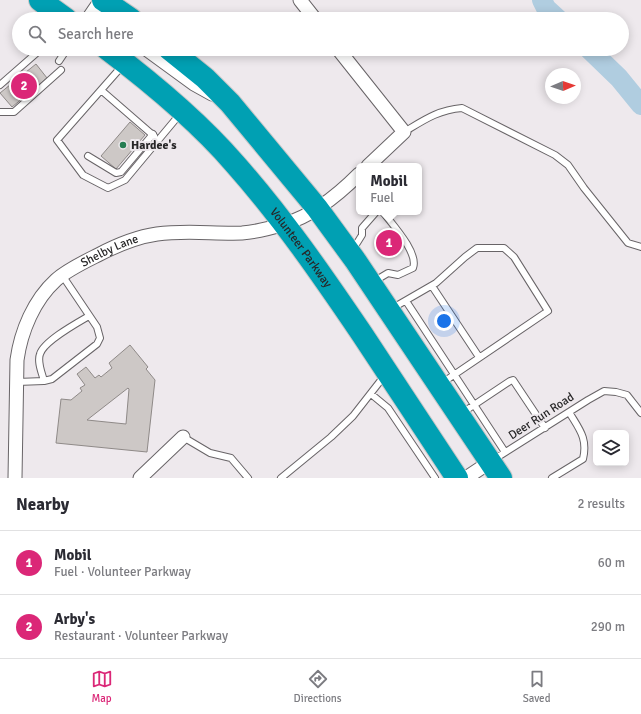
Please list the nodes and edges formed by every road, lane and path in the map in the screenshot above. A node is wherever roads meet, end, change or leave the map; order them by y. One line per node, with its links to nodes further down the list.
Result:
1 (40, 0): 4 (highway)
2 (300, 0): 6 (street)
3 (96, 7): 5 (highway)
4 (56, 12)
5 (111, 12)
6 (309, 12)
7 (33, 56): 16 (lane)
8 (62, 56): 13 (lane)
9 (116, 56): 14 (highway, Volunteer Parkway)
10 (156, 56): 18 (street)
11 (178, 56): 18 (highway)
12 (344, 56): 21 (street)
13 (58, 61)
14 (125, 63): 17 (lane); 19 (highway, Volunteer Parkway)
15 (61, 70): 20 (lane)
16 (0, 85)
17 (101, 90): 22 (lane); 23 (lane)
18 (230, 103): 27 (highway)
19 (182, 111): 23 (lane); 30 (highway, Volunteer Parkway)
20 (0, 112)
21 (404, 132): 25 (street, Shelby Lane); 31 (lane)
22 (153, 134): 23 (lane); 24 (lane)
23 (159, 139)
24 (88, 156)
25 (371, 163)
26 (356, 177): 27 (street, Shelby Lane)
27 (317, 208): 30 (street, Shelby Lane); 32 (highway)
28 (373, 215): 32 (lane)
29 (385, 215): 34 (lane)
30 (285, 224): 33 (street, Shelby Lane); 39 (highway, Volunteer Parkway)
31 (641, 247)
32 (348, 251): 34 (highway)
33 (62, 275): 37 (lane); 42 (street, Shelby Lane)
34 (370, 284): 36 (highway)
35 (432, 286): 36 (lane); 38 (lane); 38 (lane)
36 (397, 306): 40 (highway)
37 (89, 316): 41 (lane); 41 (lane)
38 (479, 357): 40 (lane)
39 (387, 372): 43 (lane); 55 (highway, Volunteer Parkway)
40 (446, 380): 44 (highway)
41 (44, 381): 42 (lane)
42 (17, 382): 50 (street, Shelby Lane)
43 (371, 394): 53 (lane); 54 (lane)
44 (466, 410): 47 (lane); 49 (highway)
45 (569, 412): 46 (lane, Deer Run Road); 47 (lane, Deer Run Road); 57 (lane)
46 (641, 413)
47 (545, 428): 49 (lane, Deer Run Road)
48 (183, 437): 51 (street); 52 (lane)
49 (499, 464): 56 (street)
50 (15, 478)
51 (140, 478)
52 (248, 478)
53 (281, 478)
54 (435, 478)
55 (457, 478)
56 (466, 478)
57 (552, 478)

